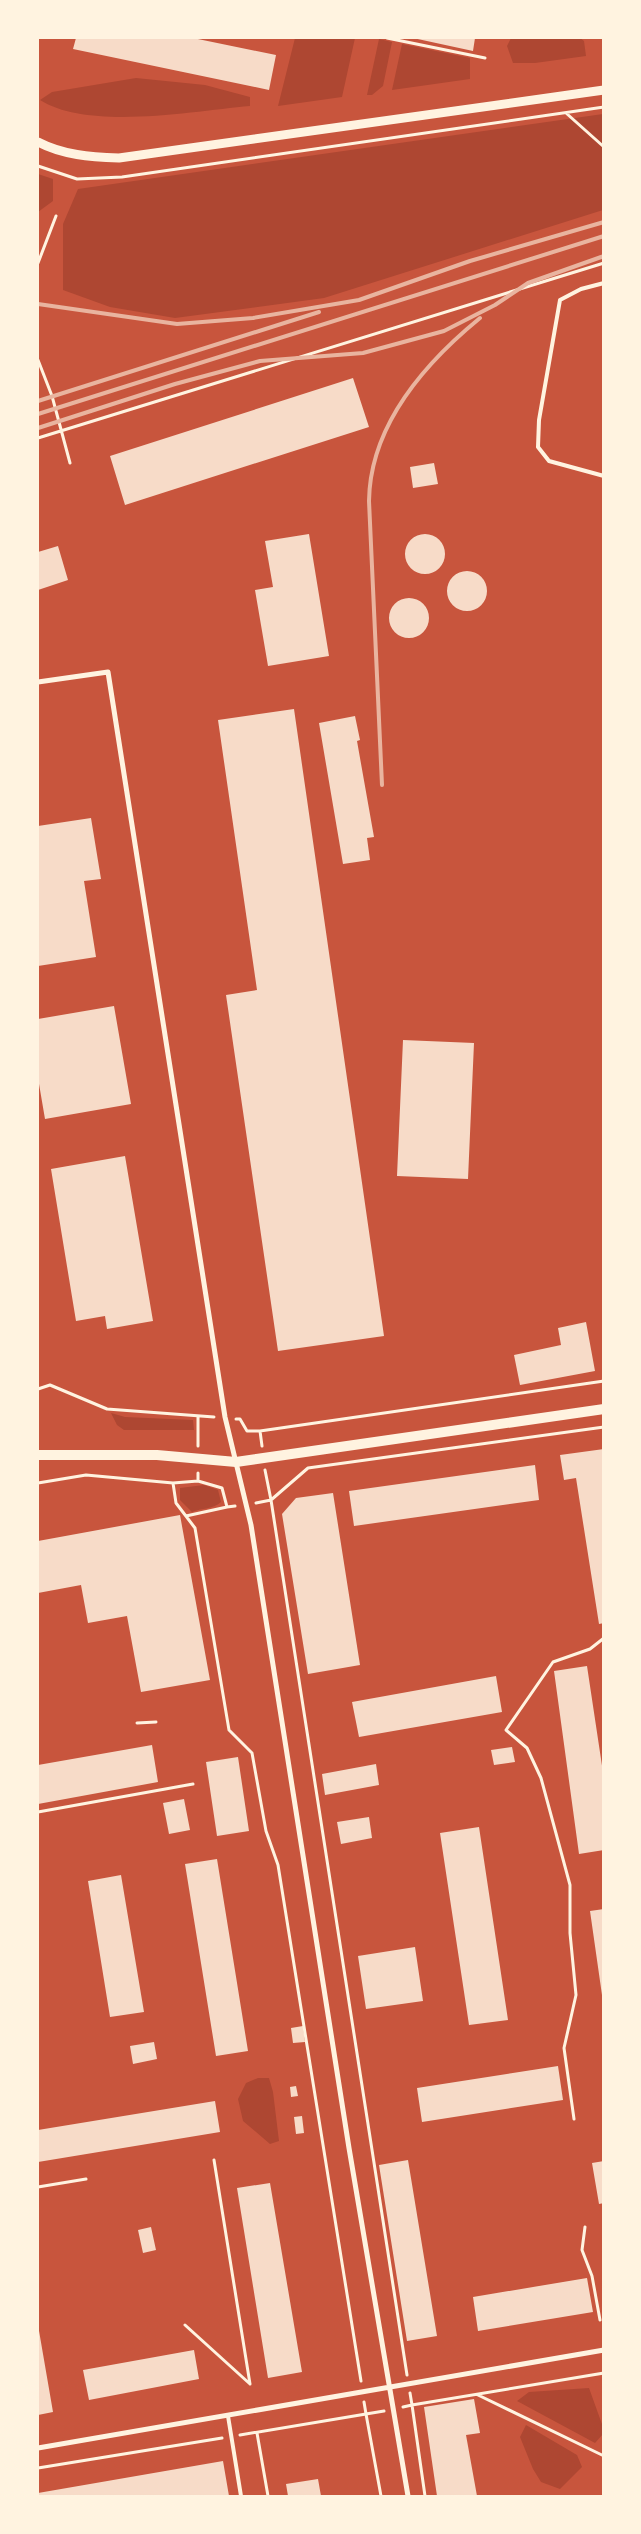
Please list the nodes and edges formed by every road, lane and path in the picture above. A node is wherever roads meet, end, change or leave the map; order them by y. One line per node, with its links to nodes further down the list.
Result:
1 (387, 38): 2 (path)
2 (485, 58)
3 (604, 90): 6 (street)
4 (604, 108): 5 (path)
5 (565, 113): 7 (path); 8 (path)
6 (38, 142)
7 (604, 147)
8 (38, 166)
9 (56, 216): 11 (path)
10 (604, 262): 14 (path)
11 (38, 263)
12 (604, 283): 17 (lane)
13 (38, 360): 14 (path)
14 (61, 431): 15 (path); 16 (path)
15 (38, 438)
16 (70, 463)
17 (604, 476)
18 (38, 682): 25 (street)
19 (604, 1118): 20 (path)
20 (604, 1139)
21 (604, 1381): 27 (path)
22 (38, 1388): 24 (path)
23 (604, 1409): 30 (main road)
24 (198, 1417): 25 (path); 29 (path)
25 (225, 1417): 27 (path); 31 (street)
26 (604, 1427): 35 (path)
27 (260, 1431): 30 (path)
28 (38, 1455): 29 (main road)
29 (198, 1458): 31 (main road); 32 (path)
30 (264, 1459): 31 (main road); 35 (path)
31 (236, 1462): 36 (street)
32 (198, 1481): 34 (path); 37 (path)
33 (38, 1483): 34 (path)
34 (173, 1483): 38 (path)
35 (271, 1500): 36 (path); 53 (path)
36 (246, 1505): 37 (path); 54 (street)
37 (227, 1507): 38 (path)
38 (186, 1516): 55 (path)
39 (604, 1638): 44 (path)
40 (156, 1722): 41 (path)
41 (137, 1723)
42 (193, 1784): 43 (path)
43 (38, 1812)
44 (574, 2119)
45 (214, 2160): 50 (path)
46 (86, 2179): 47 (path)
47 (38, 2187)
48 (585, 2227): 49 (path)
49 (600, 2320)
50 (185, 2325)
51 (604, 2350): 53 (street)
52 (604, 2373): 56 (path)
53 (408, 2383): 54 (street); 57 (path)
54 (390, 2387): 55 (street); 58 (street)
55 (363, 2393): 58 (path); 59 (street)
56 (477, 2394): 57 (path); 62 (path)
57 (412, 2405): 58 (path); 66 (path)
58 (394, 2409): 65 (street)
59 (228, 2416): 61 (street); 63 (lane)
60 (257, 2432): 64 (path)
61 (38, 2448)
62 (604, 2456)
63 (241, 2496)
64 (268, 2496)
65 (408, 2496)
66 (425, 2496)

